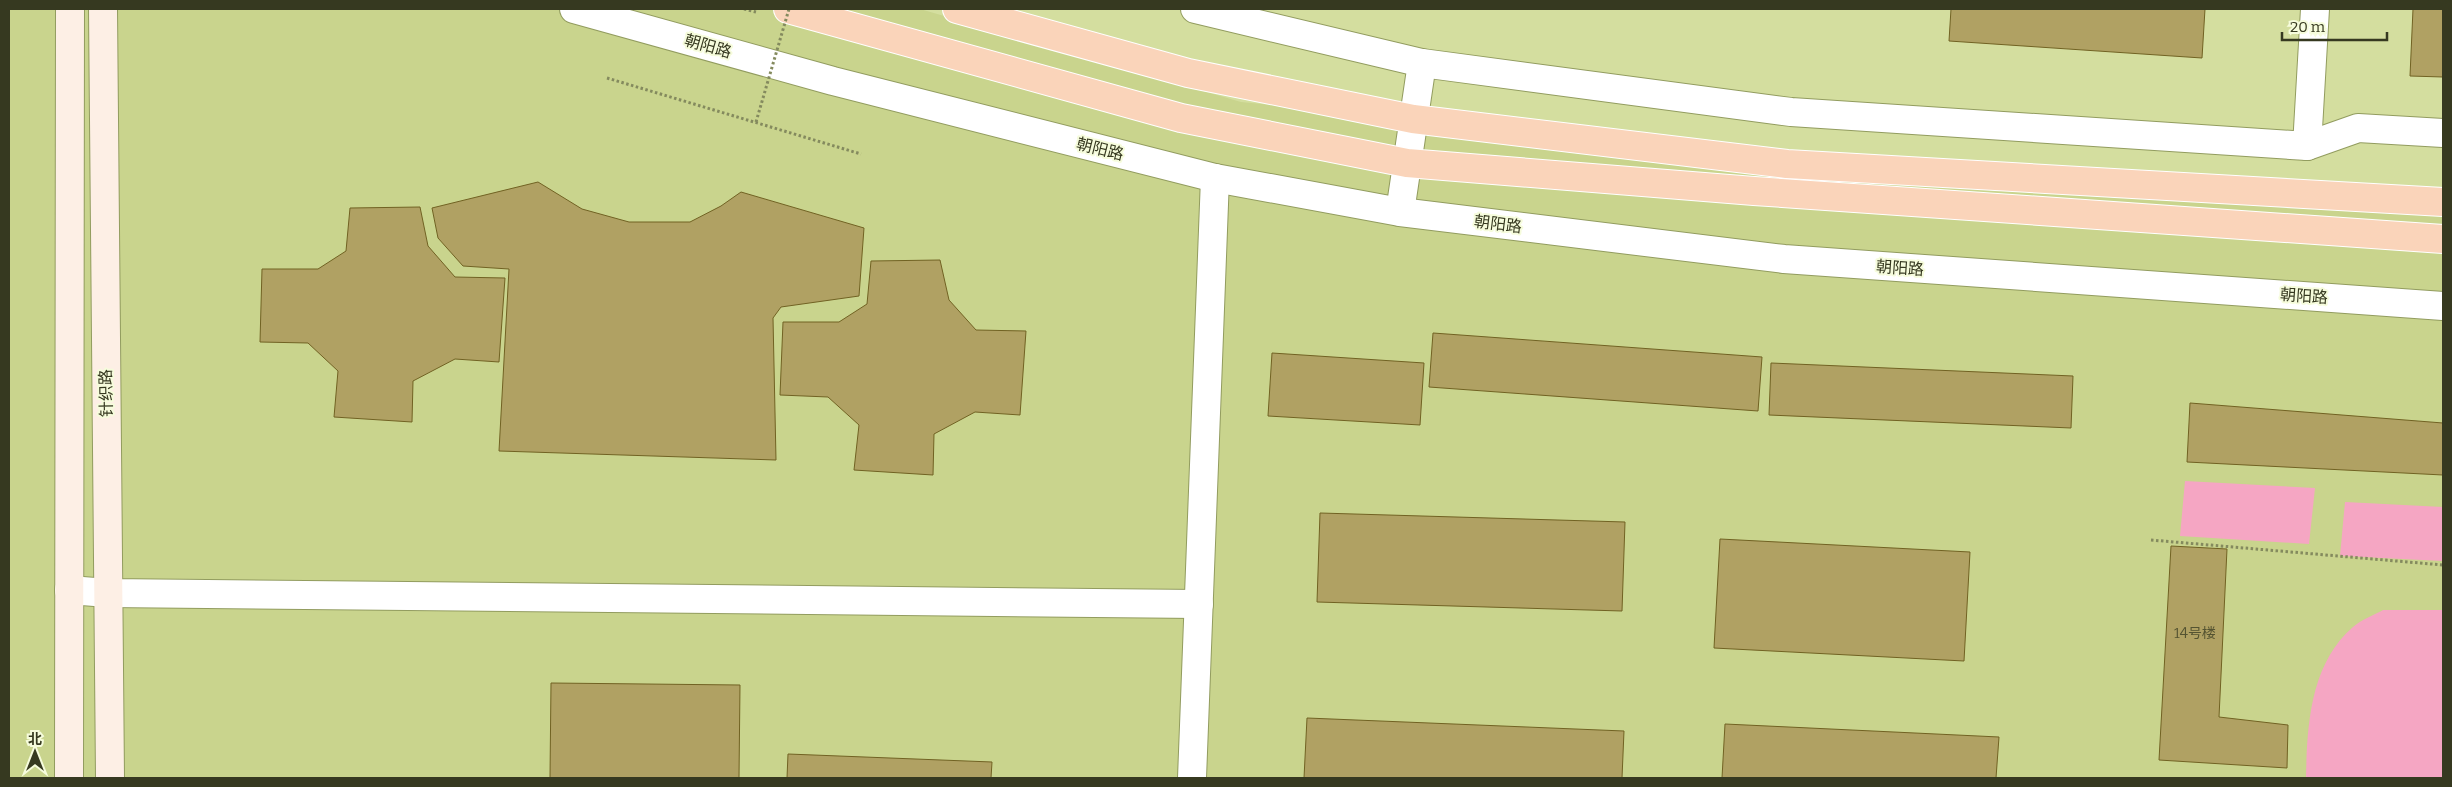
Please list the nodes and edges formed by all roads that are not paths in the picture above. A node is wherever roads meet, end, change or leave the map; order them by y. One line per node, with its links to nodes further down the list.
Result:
1 (70, 9): 18 (main road)
2 (102, 9): 19 (main road, 针织路)
3 (574, 9): 13 (street, 朝阳路)
4 (789, 9): 12 (highway)
5 (957, 9): 9 (highway)
6 (1195, 9): 8 (street)
7 (2315, 9): 11 (street)
8 (1422, 63): 9 (street); 11 (street)
9 (1414, 119): 12 (street); 14 (highway)
10 (2443, 133): 11 (street)
11 (2307, 146)
12 (1407, 163): 15 (street); 16 (highway)
13 (1215, 178): 15 (street, 朝阳路); 20 (street)
14 (2443, 202)
15 (1400, 212): 17 (street, 朝阳路)
16 (2443, 239)
17 (2443, 306)
18 (69, 590): 19 (street); 21 (main road)
19 (108, 593): 20 (street); 22 (main road, 针织路)
20 (1199, 604): 23 (street)
21 (69, 778)
22 (110, 778)
23 (1192, 778)

